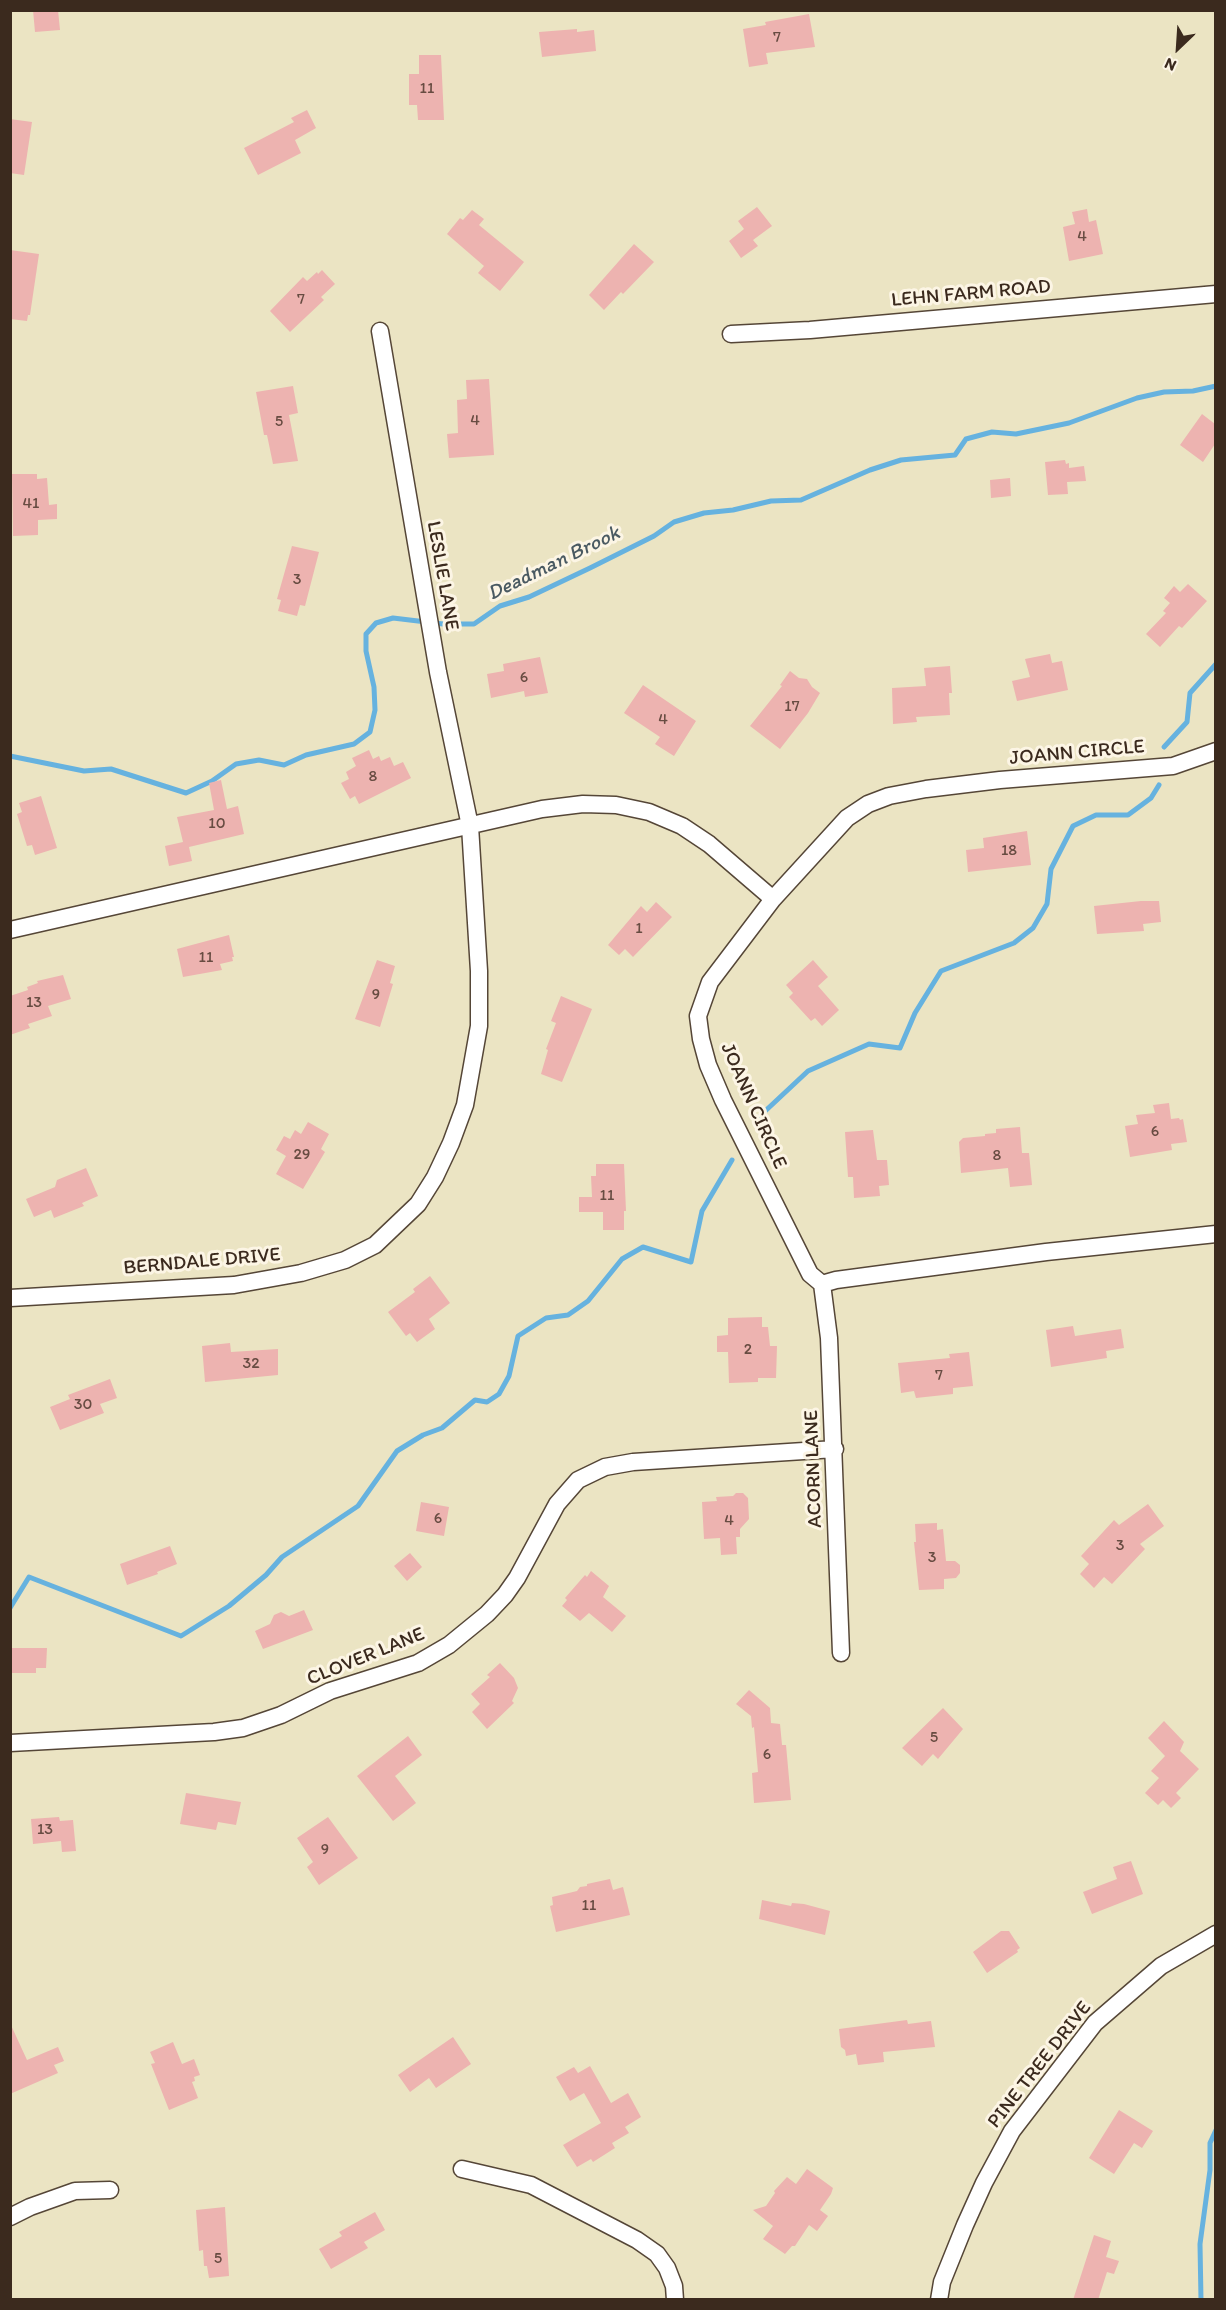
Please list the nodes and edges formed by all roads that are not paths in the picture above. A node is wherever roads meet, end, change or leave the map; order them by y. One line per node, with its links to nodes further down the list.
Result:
1 (1215, 294): 3 (street, LEHN FARM ROAD)
2 (380, 331): 5 (street, LESLIE LANE)
3 (731, 334)
4 (1215, 752): 6 (street, JOANN CIRCLE)
5 (470, 826): 6 (street); 7 (street); 10 (street, BERNDALE DRIVE)
6 (773, 899): 9 (street, JOANN CIRCLE)
7 (10, 930)
8 (1215, 1234): 9 (street)
9 (822, 1284): 11 (street, ACORN LANE)
10 (10, 1298)
11 (834, 1449): 12 (street, ACORN LANE); 13 (street, CLOVER LANE)
12 (842, 1653)
13 (10, 1743)
14 (1215, 1934): 19 (street, PINE TREE DRIVE)
15 (462, 2169): 18 (street)
16 (110, 2190): 17 (street)
17 (10, 2217)
18 (675, 2300)
19 (939, 2300)

